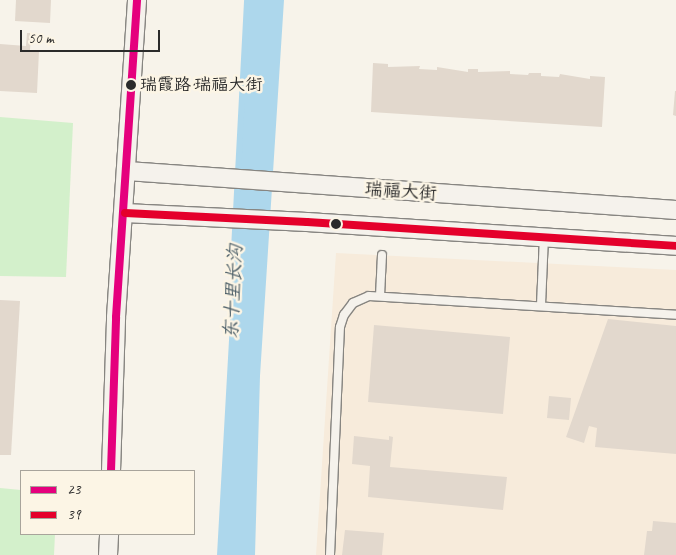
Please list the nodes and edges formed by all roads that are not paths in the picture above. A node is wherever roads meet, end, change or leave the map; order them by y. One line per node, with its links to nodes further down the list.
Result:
1 (137, 0): 2 (street)
2 (127, 171): 3 (street, 瑞福大街); 4 (street)
3 (676, 210)
4 (124, 213): 5 (street, 瑞福大街); 11 (street)
5 (544, 237): 6 (street, 瑞福大街); 9 (lane)
6 (676, 246)
7 (382, 255): 8 (lane)
8 (380, 296): 9 (lane); 14 (lane)
9 (540, 305): 10 (lane)
10 (676, 315)
11 (111, 470)
12 (109, 535): 13 (street)
13 (108, 555)
14 (330, 555)

